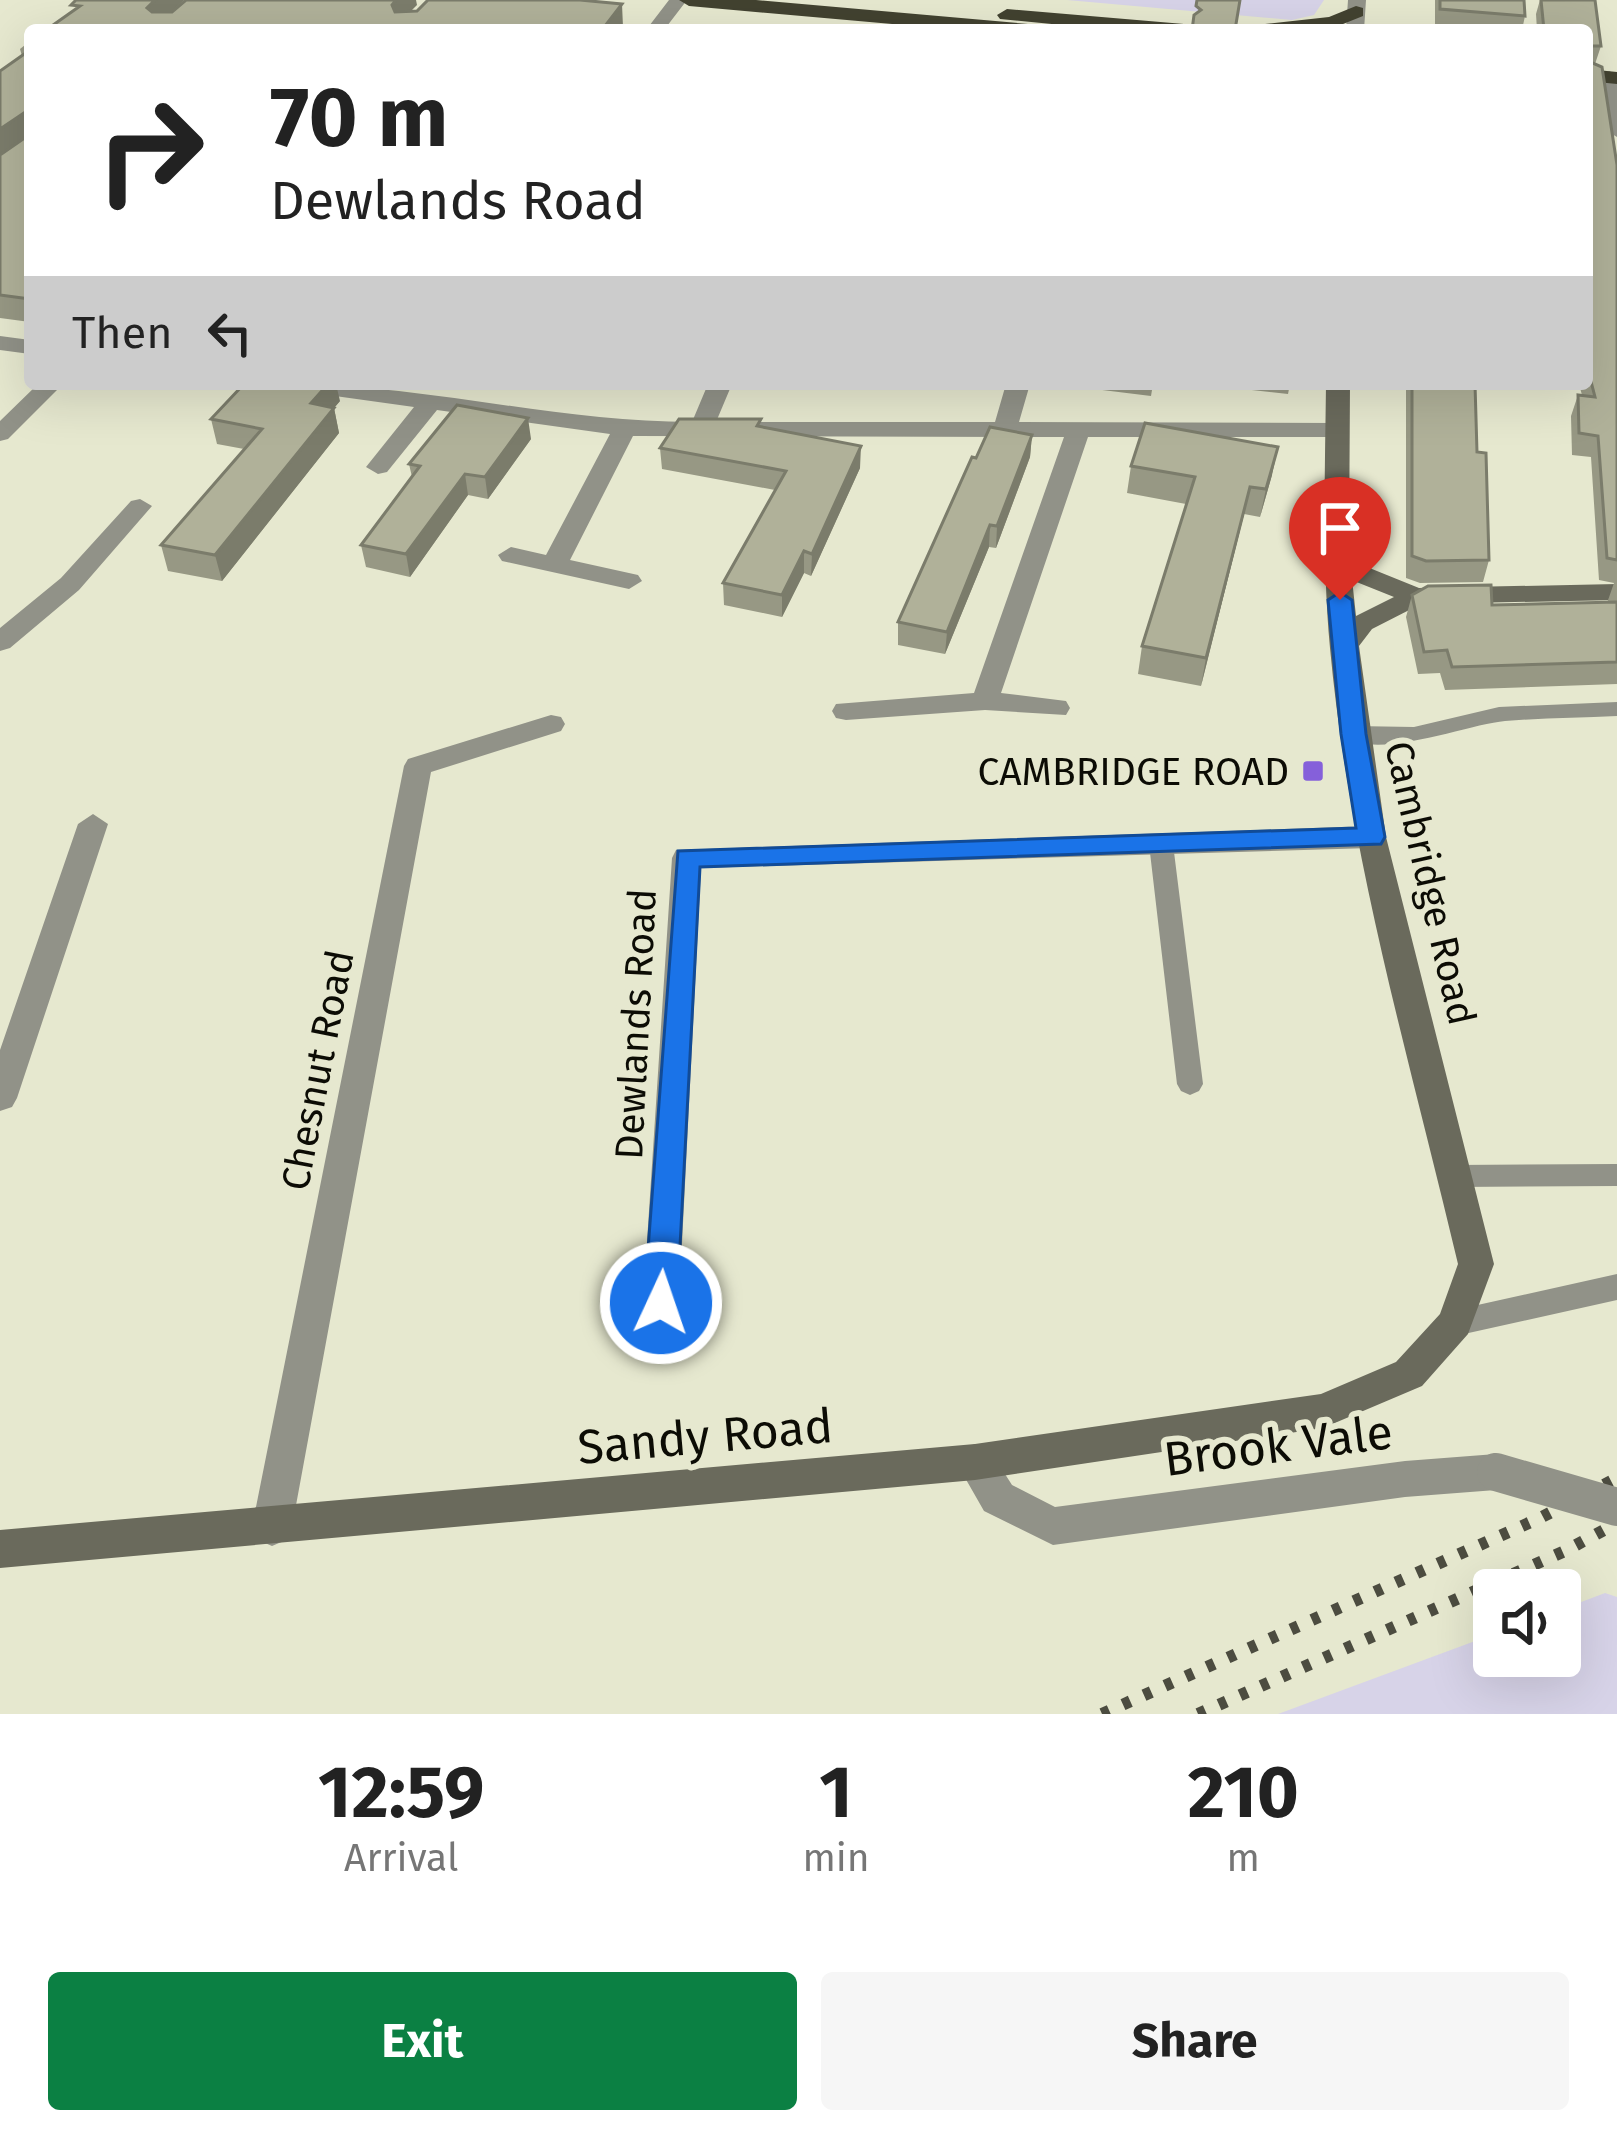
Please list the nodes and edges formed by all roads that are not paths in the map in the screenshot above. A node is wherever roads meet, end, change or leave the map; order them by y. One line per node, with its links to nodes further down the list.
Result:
1 (678, 0): 5 (street)
2 (689, 0): 4 (highway)
3 (1356, 14): 8 (highway)
4 (875, 16): 6 (highway); 7 (highway)
5 (660, 24)
6 (962, 24)
7 (1052, 24)
8 (1316, 24)
9 (1604, 77): 10 (street)
10 (1617, 131)
11 (45, 390): 22 (street)
12 (383, 390): 16 (street)
13 (717, 390): 19 (street)
14 (1016, 390): 20 (street)
15 (1338, 390): 18 (main road, Cambridge Road)
16 (431, 402): 17 (street); 23 (street)
17 (625, 429): 19 (street); 27 (street)
18 (1336, 430): 21 (street); 25 (main road, Cambridge Road)
19 (700, 431): 20 (street)
20 (1005, 431): 21 (street)
21 (1078, 431): 33 (street)
22 (0, 434)
23 (378, 467)
24 (140, 506): 31 (street)
25 (1336, 552): 30 (main road); 32 (main road, Cambridge Road)
26 (511, 555): 27 (street)
27 (554, 565): 28 (street)
28 (629, 581)
29 (1617, 592): 30 (main road)
30 (1416, 596): 32 (main road)
31 (0, 642)
32 (1343, 648): 38 (main road, Cambridge Road)
33 (985, 701): 34 (street); 36 (street)
34 (1056, 708)
35 (1617, 709): 38 (lane)
36 (846, 711)
37 (551, 724): 52 (street, Chesnut Road)
38 (1354, 734): 40 (main road, Cambridge Road)
39 (93, 824): 43 (street)
40 (1371, 837): 41 (street, Dewlands Road); 45 (main road, Cambridge Road)
41 (1161, 844): 42 (lane); 47 (street, Dewlands Road)
42 (1190, 1084)
43 (0, 1098)
44 (1617, 1175): 45 (lane)
45 (1455, 1176): 48 (main road, Cambridge Road)
46 (1617, 1287): 48 (lane)
47 (661, 1303)
48 (1455, 1323): 49 (main road, Cambridge Road)
49 (1409, 1374): 50 (main road, Sandy Road)
50 (975, 1462): 51 (street, Brook Vale, bridge); 52 (main road, Sandy Road)
51 (1617, 1507)
52 (272, 1527): 53 (main road, Sandy Road)
53 (0, 1549)

